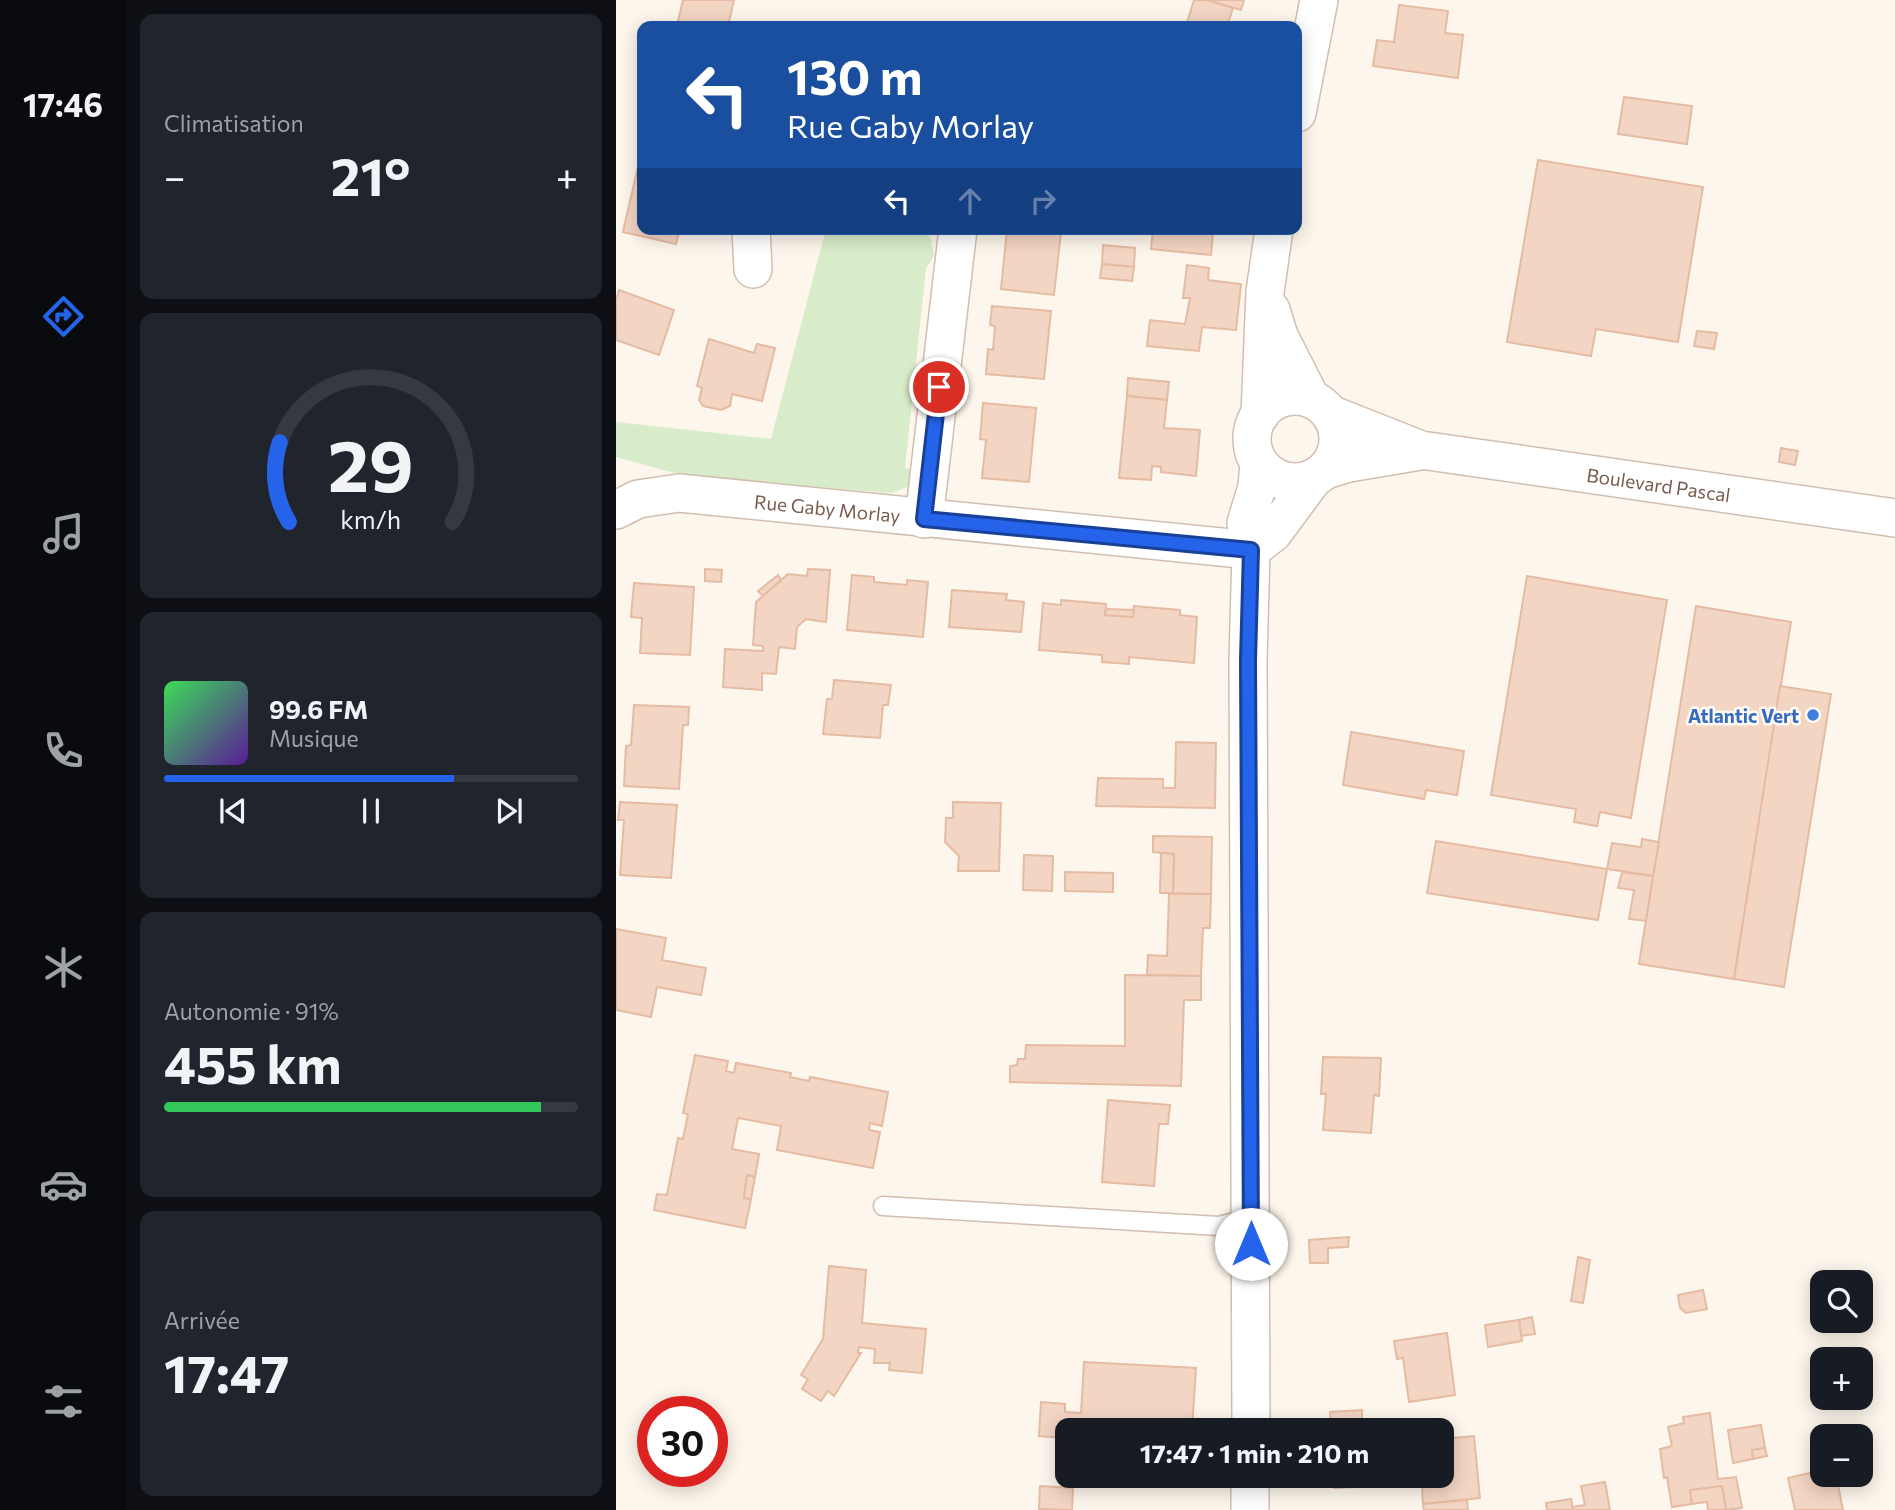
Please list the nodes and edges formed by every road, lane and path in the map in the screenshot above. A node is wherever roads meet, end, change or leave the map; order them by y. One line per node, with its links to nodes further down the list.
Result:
1 (1319, 0): 2 (street)
2 (1302, 87)
3 (751, 235): 6 (street)
4 (957, 235): 15 (street)
5 (1273, 235): 7 (street)
6 (753, 269)
7 (1265, 292): 8 (street); 9 (street)
8 (1320, 406): 9 (street); 10 (street, Boulevard Pascal); 12 (street)
9 (1260, 415): 11 (street)
10 (1421, 450): 12 (street, Boulevard Pascal); 14 (street, Boulevard Pascal)
11 (1259, 463): 12 (street); 16 (street)
12 (1319, 475): 16 (street)
13 (616, 510): 15 (street, Rue Gaby Morlay)
14 (1895, 518)
15 (924, 519): 16 (street, Rue Gaby Morlay)
16 (1251, 550): 18 (street)
17 (883, 1206): 18 (lane)
18 (1251, 1217): 19 (street)
19 (1251, 1418)
20 (1250, 1488): 21 (street)
21 (1250, 1510)

